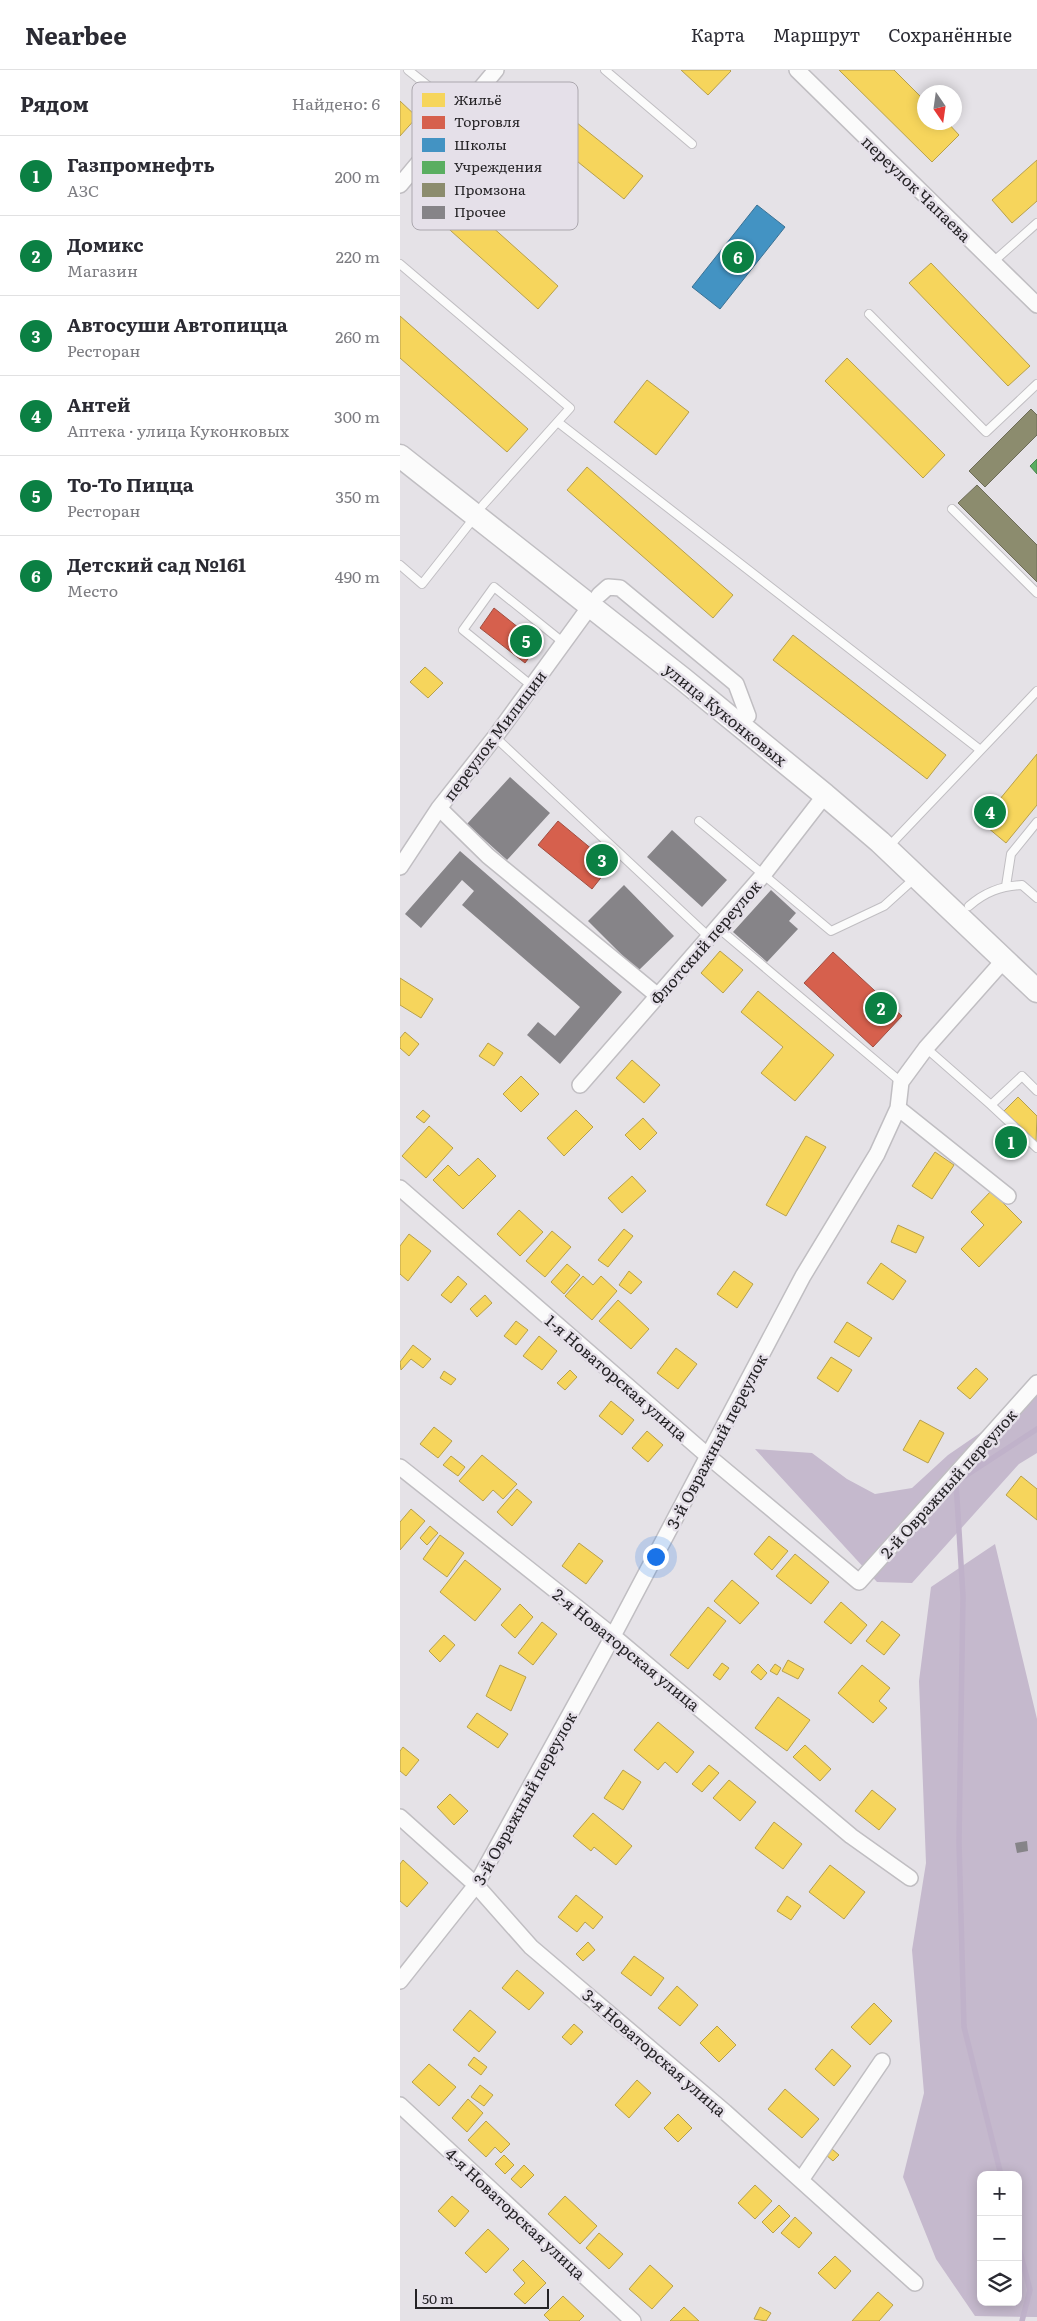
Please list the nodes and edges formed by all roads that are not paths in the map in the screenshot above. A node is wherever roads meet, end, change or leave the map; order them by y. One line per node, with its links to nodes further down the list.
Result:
1 (408, 70): 5 (lane)
2 (496, 70): 6 (street)
3 (605, 70): 7 (lane)
4 (797, 70): 11 (street, переулок Чапаева)
5 (423, 82)
6 (486, 82)
7 (692, 144)
8 (412, 171): 9 (street)
9 (400, 186)
10 (1037, 223): 11 (lane)
11 (993, 262): 13 (street, переулок Чапаева)
12 (400, 264): 16 (lane)
13 (1037, 305)
14 (869, 314): 15 (lane)
15 (1037, 384)
16 (558, 422): 20 (lane); 28 (lane)
17 (400, 441): 20 (main road, улица Куконковых)
18 (400, 456): 20 (main road, улица Куконковых)
19 (952, 509): 22 (lane)
20 (480, 510): 21 (lane); 23 (main road, улица Куконковых)
21 (400, 566)
22 (1037, 593)
23 (595, 600): 24 (street, переулок Милиции); 29 (main road, улица Куконковых); 33 (main road, улица Куконковых)
24 (564, 643): 25 (street, переулок Милиции); 25 (lane)
25 (532, 686): 27 (street, переулок Милиции)
26 (1037, 691): 28 (lane)
27 (496, 737): 30 (street, переулок Милиции); 40 (lane)
28 (979, 750): 33 (lane)
29 (825, 795): 35 (street, Флотский переулок); 36 (main road, улица Куконковых)
30 (439, 808): 34 (street, переулок Милиции); 44 (street)
31 (699, 821): 35 (lane)
32 (1037, 822): 37 (lane)
33 (894, 841): 39 (main road, улица Куконковых)
34 (400, 867)
35 (764, 874): 36 (lane); 40 (street, Флотский переулок)
36 (916, 876): 41 (main road, улица Куконковых)
37 (1006, 886): 38 (lane); 39 (lane)
38 (1037, 898)
39 (969, 906): 42 (main road, улица Куконковых)
40 (713, 932): 44 (street, Флотский переулок); 46 (lane)
41 (1004, 960): 43 (main road, улица Куконковых); 45 (street, 3-й Овражный переулок)
42 (1037, 972)
43 (1037, 991)
44 (658, 996): 47 (street, Флотский переулок)
45 (926, 1048): 46 (street, 3-й Овражный переулок); 49 (lane)
46 (901, 1082): 50 (street, 3-й Овражный переулок)
47 (580, 1085)
48 (1037, 1091): 49 (lane)
49 (990, 1105): 51 (lane)
50 (898, 1108): 53 (street); 55 (street, 3-й Овражный переулок)
51 (1037, 1148)
52 (400, 1188): 55 (street, 1-я Новаторская улица)
53 (1008, 1196)
54 (1037, 1383): 57 (street, 2-й Овражный переулок)
55 (708, 1456): 57 (street, 1-я Новаторская улица); 58 (street, 3-й Овражный переулок)
56 (400, 1467): 58 (street, 2-я Новаторская улица)
57 (859, 1582)
58 (613, 1636): 60 (street, 2-я Новаторская улица); 61 (street, 3-й Овражный переулок)
59 (400, 1817): 61 (street, 3-я Новаторская улица)
60 (910, 1878)
61 (476, 1885): 62 (street, 3-й Овражный переулок); 65 (street, 3-я Новаторская улица)
62 (400, 1981)
63 (882, 2061): 65 (street)
64 (400, 2105): 67 (street, 4-я Новаторская улица)
65 (801, 2180): 66 (street, 3-я Новаторская улица)
66 (915, 2283)
67 (632, 2321)

